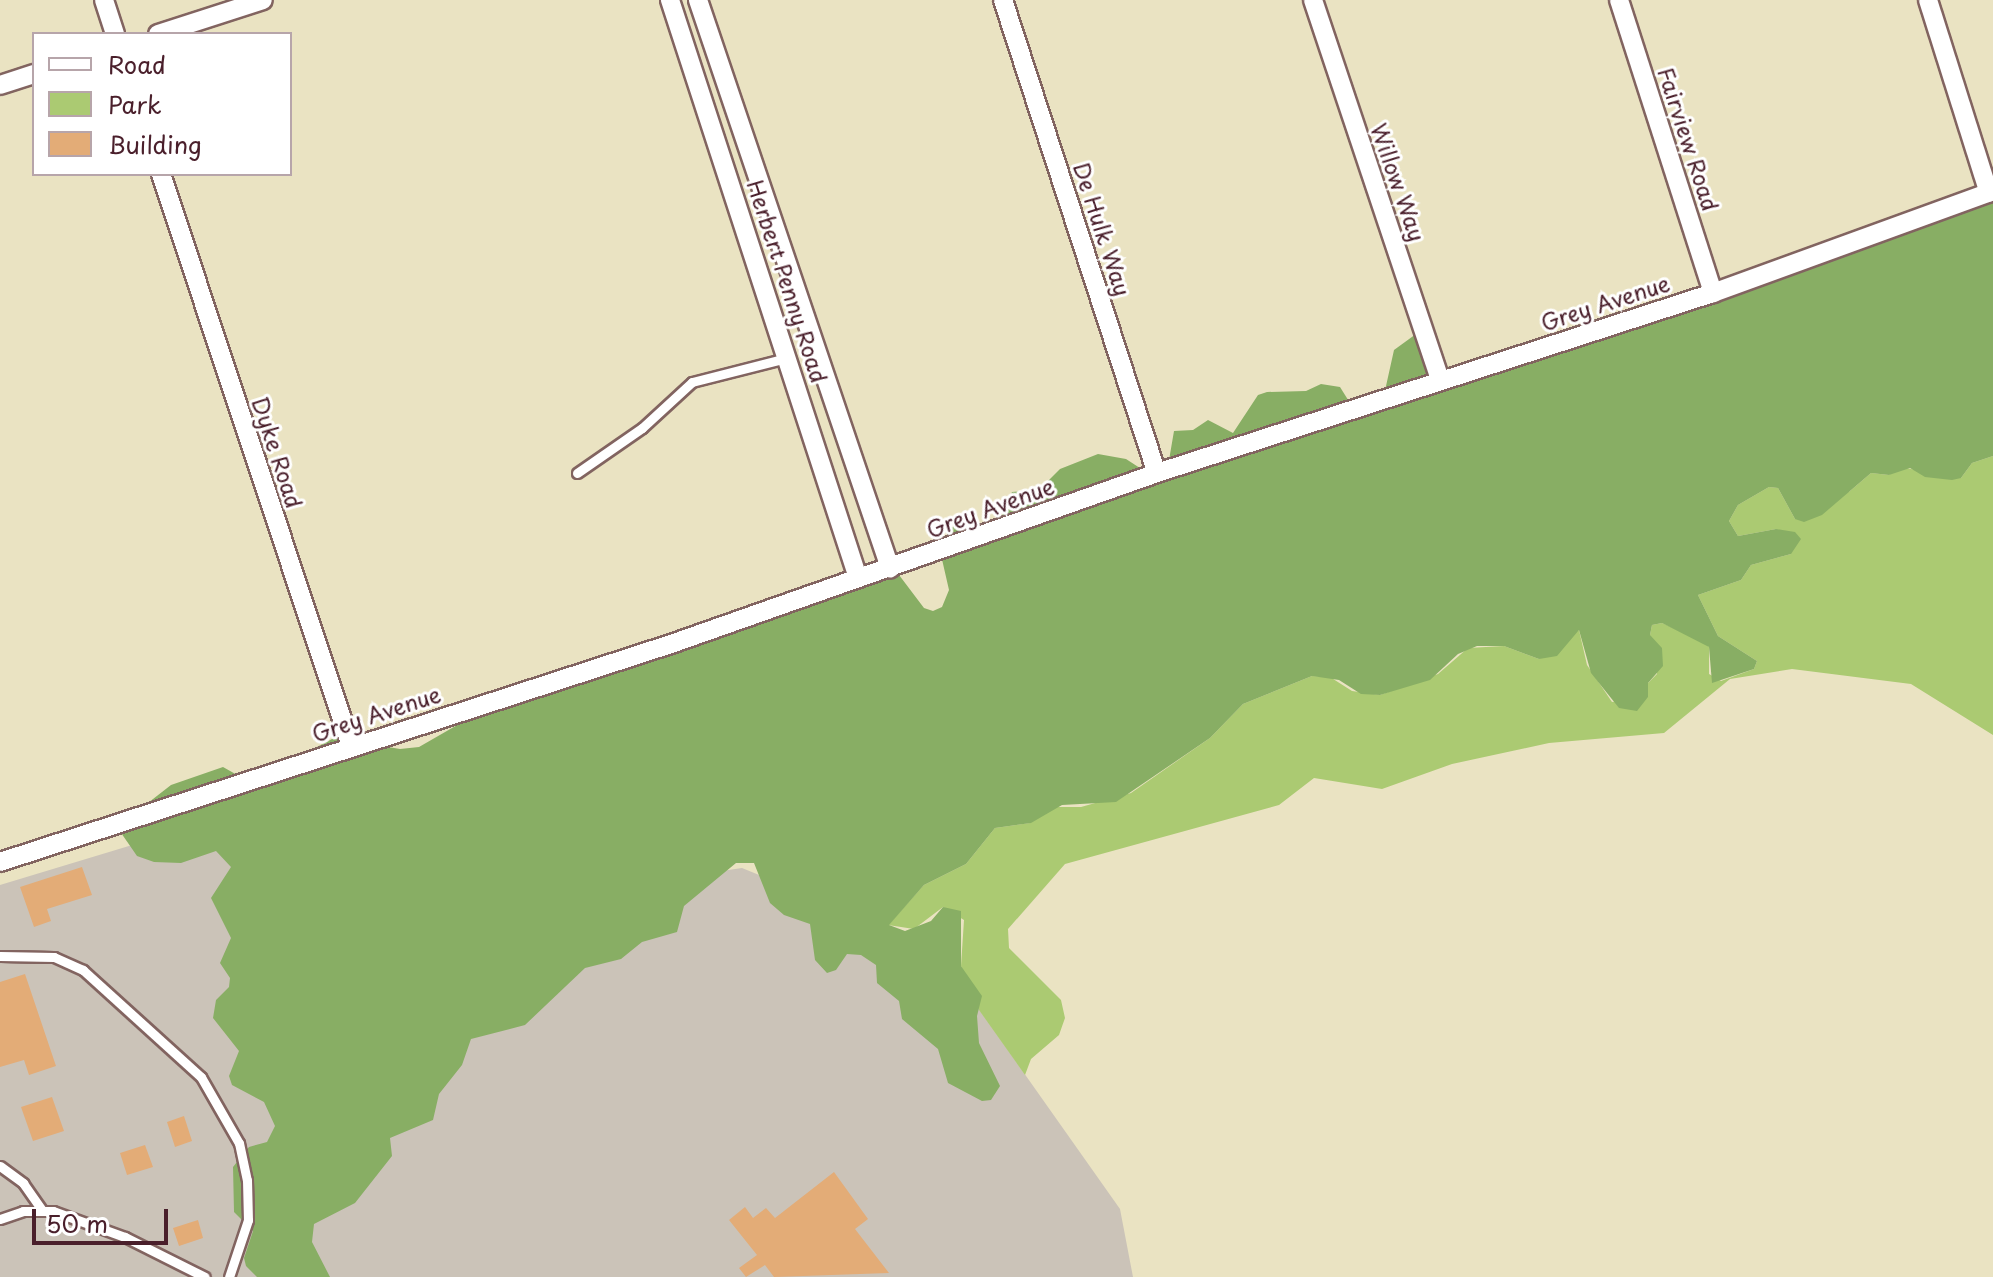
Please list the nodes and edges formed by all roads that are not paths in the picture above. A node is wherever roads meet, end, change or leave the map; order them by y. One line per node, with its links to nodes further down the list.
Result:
1 (104, 0): 9 (street)
2 (263, 0): 10 (street)
3 (670, 0): 16 (street, Herbert Penny Road)
4 (698, 0): 20 (street, Herbert Penny Road)
5 (1003, 0): 19 (street, De Hulk Way)
6 (1313, 0): 17 (street, Willow Way)
7 (1619, 0): 15 (street, Fairview Road)
8 (1928, 0): 14 (street)
9 (114, 32)
10 (164, 32)
11 (32, 75): 12 (street)
12 (0, 85)
13 (162, 176): 22 (street, Dyke Road)
14 (1991, 192): 15 (street, Grey Avenue)
15 (1713, 293): 17 (street, Grey Avenue)
16 (788, 358): 18 (lane); 21 (street, Herbert Penny Road)
17 (1440, 379): 19 (street, Grey Avenue)
18 (577, 473)
19 (1157, 473): 20 (street, Grey Avenue)
20 (890, 568): 21 (street, Grey Avenue)
21 (858, 578): 22 (street, Grey Avenue)
22 (351, 746): 23 (street, Grey Avenue)
23 (0, 862)
24 (0, 956): 29 (lane)
25 (0, 1166): 26 (lane)
26 (42, 1210): 27 (lane); 28 (lane)
27 (0, 1219)
28 (205, 1277)
29 (229, 1277)

